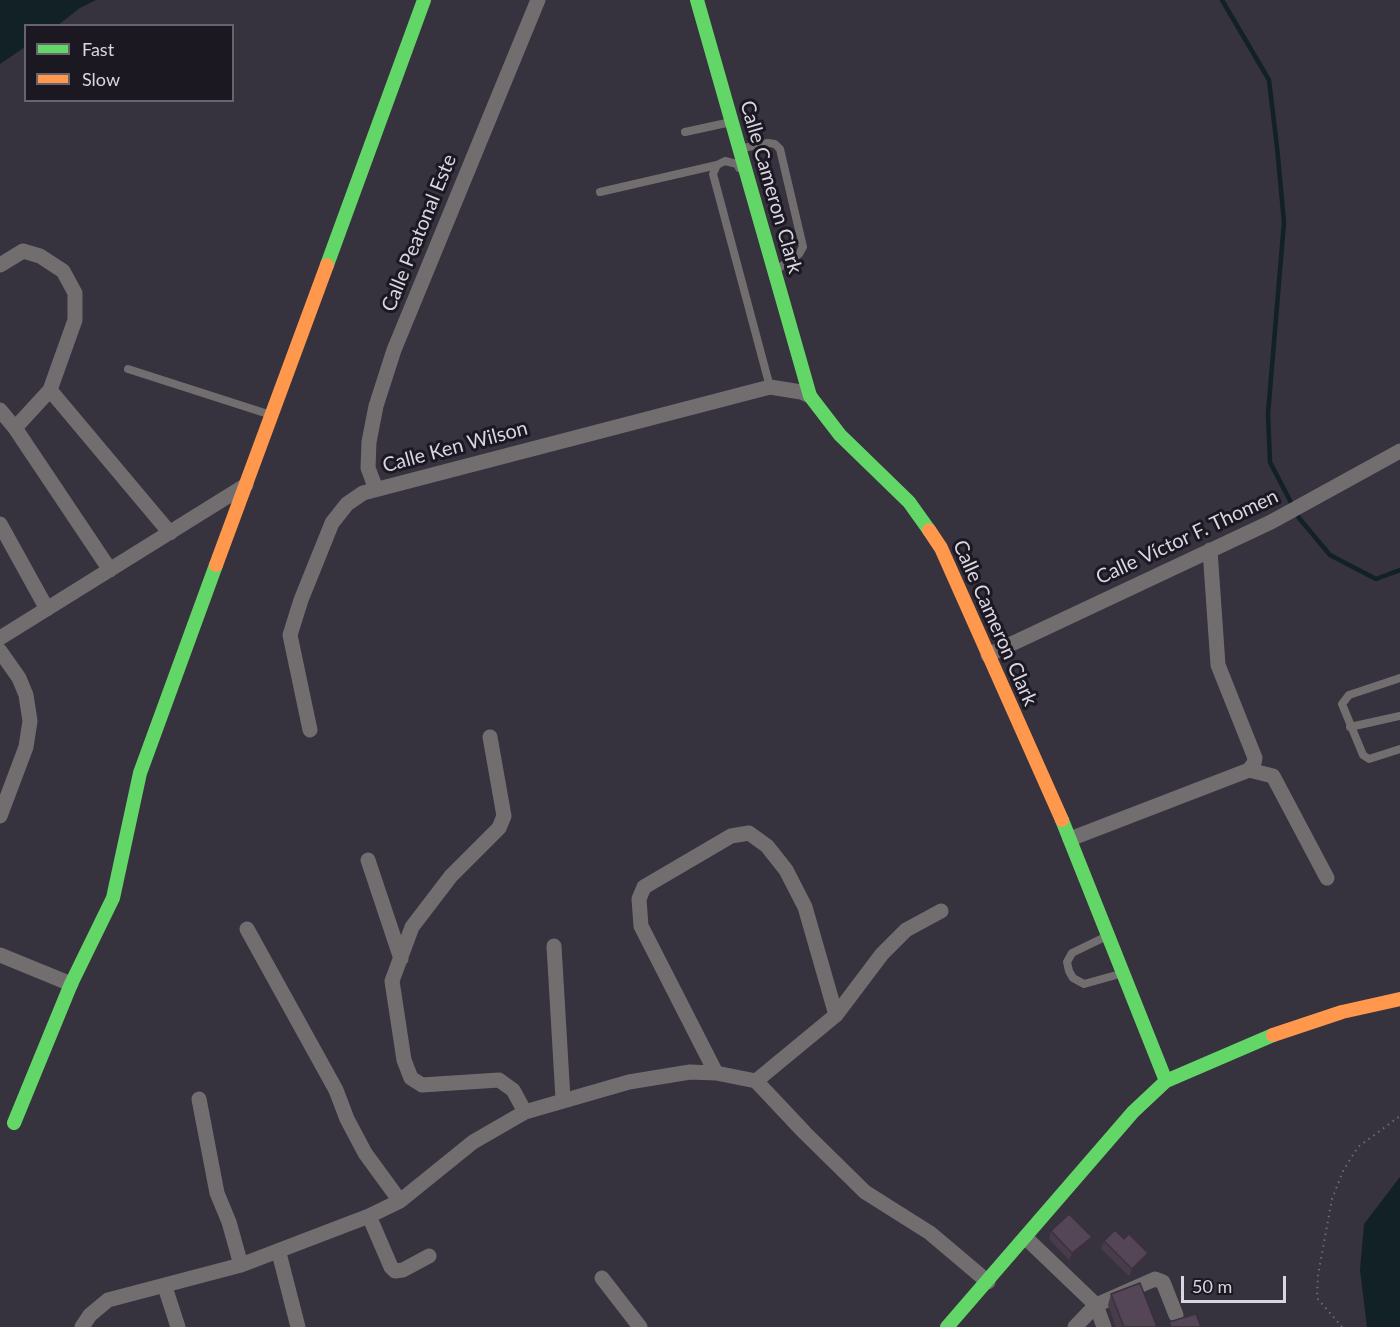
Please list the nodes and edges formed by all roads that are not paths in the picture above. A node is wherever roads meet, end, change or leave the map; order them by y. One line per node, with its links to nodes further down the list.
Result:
1 (424, 0): 17 (street)
2 (538, 0): 21 (street, Calle Peatonal Este)
3 (697, 0): 4 (street, Calle Cameron Clark)
4 (732, 122): 5 (lane); 6 (street, Calle Cameron Clark)
5 (685, 132)
6 (740, 148): 8 (street, Calle Cameron Clark); 11 (lane)
7 (717, 165): 8 (lane); 9 (lane); 13 (lane)
8 (751, 187): 11 (street, Calle Cameron Clark)
9 (600, 192)
10 (0, 265): 14 (street)
11 (775, 271): 15 (street, Calle Cameron Clark)
12 (128, 369): 17 (lane)
13 (770, 387): 15 (street, Calle Ken Wilson); 21 (street, Calle Ken Wilson)
14 (50, 390): 18 (street); 23 (street)
15 (810, 396): 29 (street, Calle Cameron Clark)
16 (0, 410): 18 (street)
17 (273, 415): 20 (street)
18 (15, 428): 25 (street)
19 (1400, 451): 24 (street, Calle Víctor F. Thomen)
20 (246, 486): 23 (street); 48 (street)
21 (376, 489): 33 (street, Calle Ken Wilson)
22 (0, 524): 26 (street)
23 (170, 533): 25 (street)
24 (1210, 550): 29 (street, Calle Víctor F. Thomen); 36 (street)
25 (110, 570): 26 (street)
26 (47, 609): 27 (street)
27 (0, 638)
28 (0, 651): 37 (street)
29 (988, 655): 38 (street, Calle Cameron Clark)
30 (1400, 678): 32 (lane)
31 (1400, 716): 32 (lane)
32 (1350, 727): 35 (lane)
33 (310, 730)
34 (490, 737): 46 (street)
35 (1400, 749)
36 (1249, 770): 38 (street); 40 (street)
37 (0, 816)
38 (1070, 838): 43 (street, Calle Cameron Clark)
39 (368, 860): 46 (street)
40 (1327, 878)
41 (941, 910): 50 (street)
42 (247, 929): 58 (street)
43 (1108, 936): 47 (street, Calle Cameron Clark); 47 (lane)
44 (554, 946): 55 (street)
45 (0, 955): 48 (street)
46 (401, 959): 56 (street)
47 (1123, 973): 53 (street, Calle Cameron Clark)
48 (71, 984): 57 (street)
49 (1400, 999): 53 (street)
50 (836, 1015): 51 (street); 52 (street)
51 (716, 1073): 52 (street); 55 (street)
52 (756, 1081): 65 (street)
53 (1166, 1081): 60 (street)
54 (199, 1099): 63 (street)
55 (563, 1099): 56 (street)
56 (525, 1112): 58 (street)
57 (14, 1123)
58 (400, 1201): 59 (street)
59 (369, 1216): 61 (street); 62 (street)
60 (1026, 1238): 65 (street); 67 (street)
61 (279, 1253): 63 (street); 71 (street)
62 (429, 1256)
63 (241, 1265): 66 (street)
64 (602, 1278): 72 (street)
65 (988, 1282): 73 (street)
66 (165, 1287): 69 (street); 70 (street)
67 (1096, 1305): 68 (street); 74 (street); 75 (street)
68 (1176, 1315)
69 (82, 1327)
70 (178, 1327)
71 (298, 1327)
72 (640, 1327)
73 (947, 1327)
74 (1075, 1327)
75 (1104, 1327)

